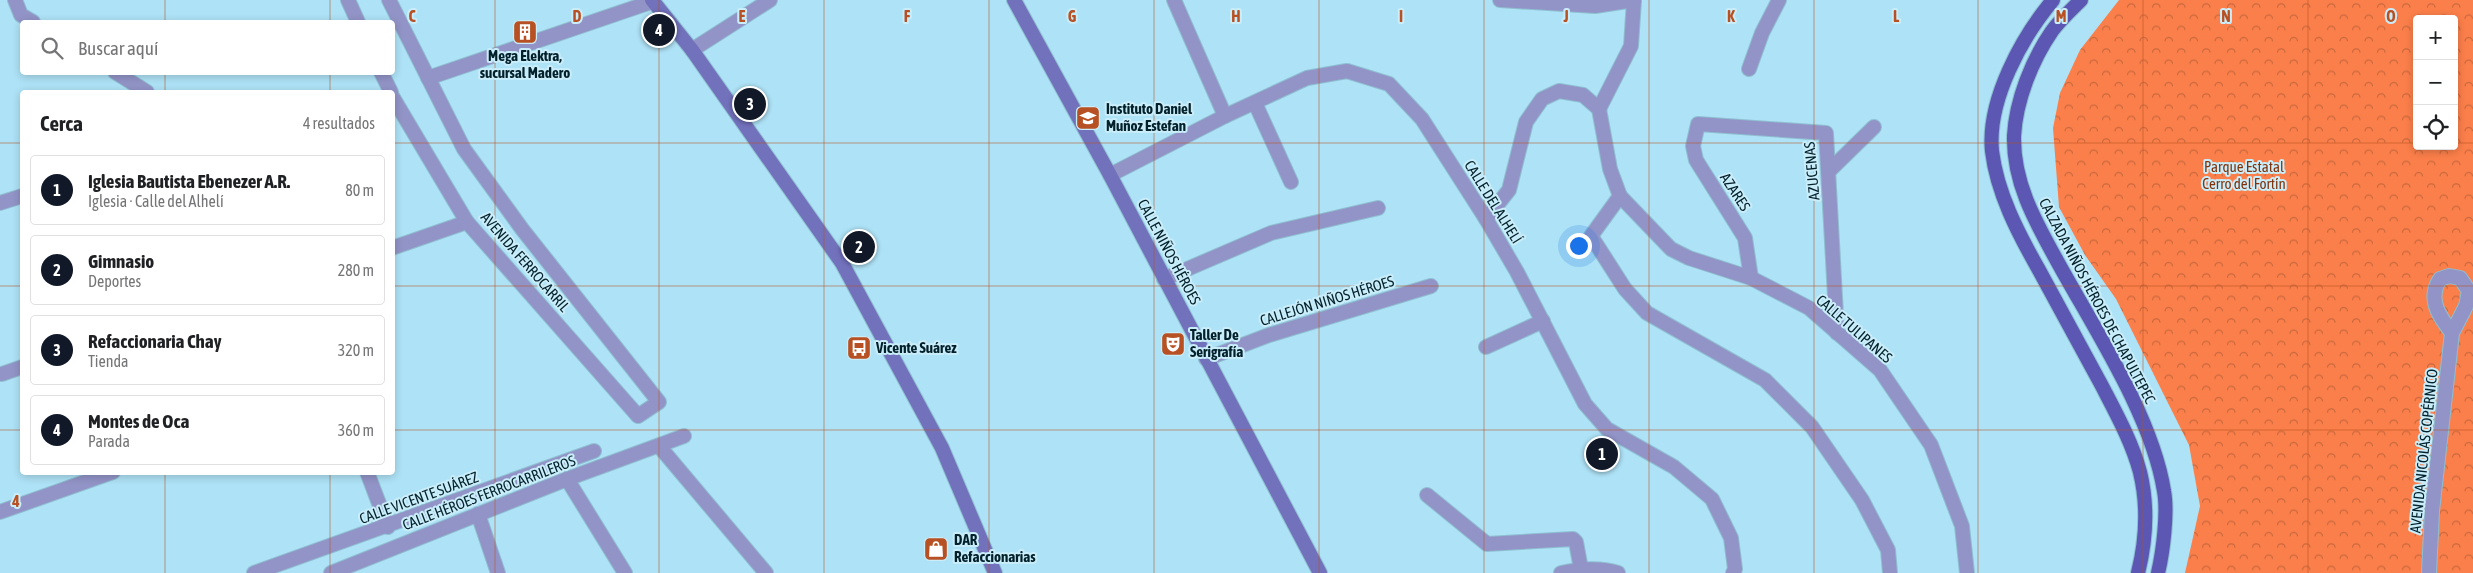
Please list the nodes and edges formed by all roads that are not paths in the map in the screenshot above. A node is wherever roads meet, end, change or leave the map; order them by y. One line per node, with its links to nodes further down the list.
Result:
1 (16, 0): 13 (street)
2 (348, 0): 14 (street)
3 (389, 0): 19 (street)
4 (770, 0): 15 (street)
5 (1014, 0): 29 (main road, CALLE NIÑOS HÉROES)
6 (1174, 0): 25 (street)
7 (1500, 0): 8 (street)
8 (1634, 0): 24 (street)
9 (1779, 0): 16 (street)
10 (2053, 0): 72 (main road)
11 (2080, 0): 73 (main road, CALZADA NIÑOS HÉROES DE CHAPULTEPEC)
12 (653, 1): 15 (main road); 19 (street)
13 (30, 20)
14 (357, 20)
15 (692, 50): 65 (main road)
16 (1749, 69)
17 (120, 75): 20 (street)
18 (382, 75): 21 (street, AVENIDA FERROCARRIL)
19 (428, 78): 36 (street, AVENIDA FERROCARRIL)
20 (144, 90)
21 (388, 90)
22 (395, 103): 36 (street, AVENIDA FERROCARRIL)
23 (1254, 103): 25 (street, CALLE DEL ALHELÍ); 30 (street); 35 (street, CALLE DEL ALHELÍ)
24 (1599, 109): 31 (street, CALLE TULIPANES); 35 (street)
25 (1225, 116): 29 (street, CALLE DEL ALHELÍ)
26 (1698, 124): 28 (street, AZUCENAS); 38 (street, AZARES)
27 (1874, 127): 28 (street)
28 (1830, 170): 42 (street, AZUCENAS)
29 (1110, 175): 39 (main road, CALLE NIÑOS HÉROES)
30 (1291, 182)
31 (1620, 196): 38 (street, CALLE TULIPANES); 70 (street)
32 (20, 197): 33 (street)
33 (0, 203)
34 (1378, 208): 39 (street)
35 (1486, 219): 41 (street, CALLE DEL ALHELÍ)
36 (467, 222): 37 (street)
37 (395, 247)
38 (1751, 278): 42 (street, CALLE TULIPANES)
39 (1164, 279): 45 (main road, CALLE NIÑOS HÉROES)
40 (1430, 286): 45 (street, CALLEJÓN NIÑOS HÉROES)
41 (1543, 321): 44 (street); 69 (street, CALLE DEL ALHELÍ)
42 (1837, 333): 71 (street, CALLE TULIPANES)
43 (2452, 333): 74 (street, AVENIDA NICOLÁS COPÉRNICO)
44 (1486, 347)
45 (1206, 359): 66 (main road, CALLE NIÑOS HÉROES)
46 (20, 368): 47 (street)
47 (2, 374)
48 (684, 436): 49 (street, CALLE HÉROES FERROCARRILEROS)
49 (659, 446): 53 (street, CALLE HÉROES FERROCARRILEROS); 64 (street)
50 (594, 451): 57 (street, CALLE VICENTE SUÁREZ)
51 (105, 475): 55 (street)
52 (369, 475): 57 (street)
53 (567, 479): 56 (street, CALLE HÉROES FERROCARRILEROS); 63 (street)
54 (1428, 495): 59 (street)
55 (0, 512)
56 (478, 514): 58 (street, CALLE HÉROES FERROCARRILEROS); 62 (street)
57 (388, 526): 60 (street, CALLE VICENTE SUÁREZ)
58 (355, 568): 61 (street, CALLE HÉROES FERROCARRILEROS)
59 (1581, 569): 67 (street); 68 (street)
60 (254, 573)
61 (331, 573)
62 (498, 573)
63 (625, 573)
64 (766, 573)
65 (995, 573)
66 (1320, 573)
67 (1562, 573)
68 (1618, 573)
69 (1733, 573)
70 (1890, 573)
71 (1967, 573)
72 (2138, 573)
73 (2158, 573)
74 (2429, 573)

